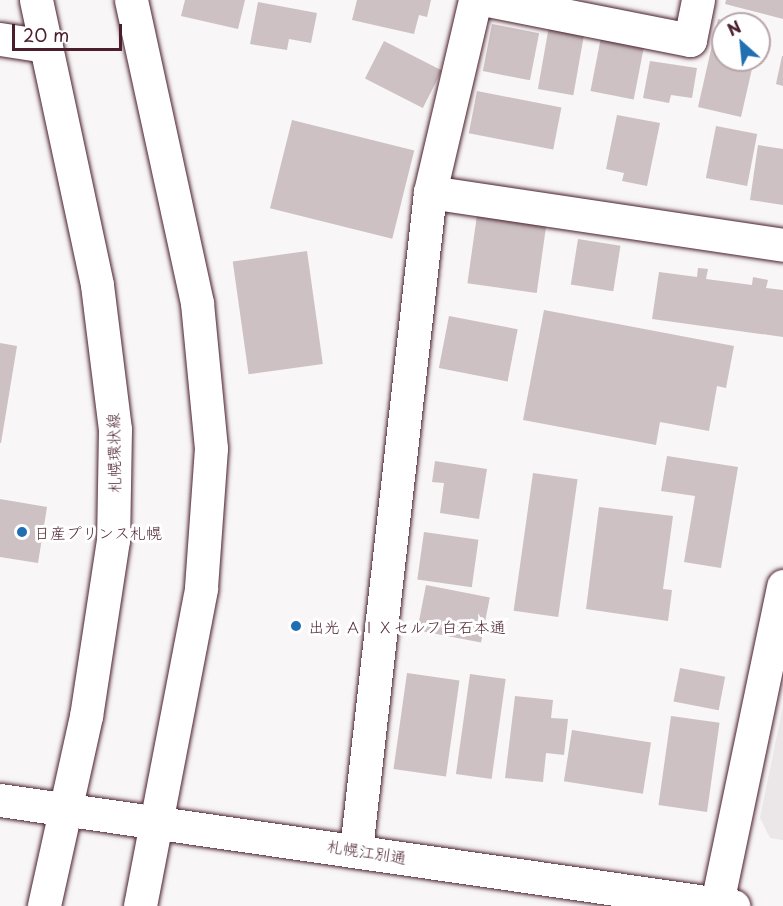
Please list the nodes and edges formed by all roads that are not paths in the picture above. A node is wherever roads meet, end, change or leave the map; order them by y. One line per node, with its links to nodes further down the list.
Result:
1 (36, 0): 7 (main road, 札幌環状線)
2 (131, 0): 13 (main road)
3 (476, 0): 8 (main road)
4 (488, 0): 5 (main road)
5 (698, 0)
6 (0, 39): 7 (main road)
7 (45, 46): 12 (main road, 札幌環状線)
8 (430, 192): 9 (main road); 14 (main road)
9 (783, 245)
10 (783, 586): 16 (main road)
11 (0, 801): 12 (main road, 札幌江別通)
12 (62, 810): 13 (main road, 札幌江別通); 17 (main road, 札幌環状線)
13 (157, 827): 14 (main road, 札幌江別通); 18 (main road)
14 (356, 850): 15 (main road, 札幌江別通)
15 (670, 902): 16 (main road, 札幌江別通)
16 (725, 905)
17 (44, 906)
18 (140, 906)

